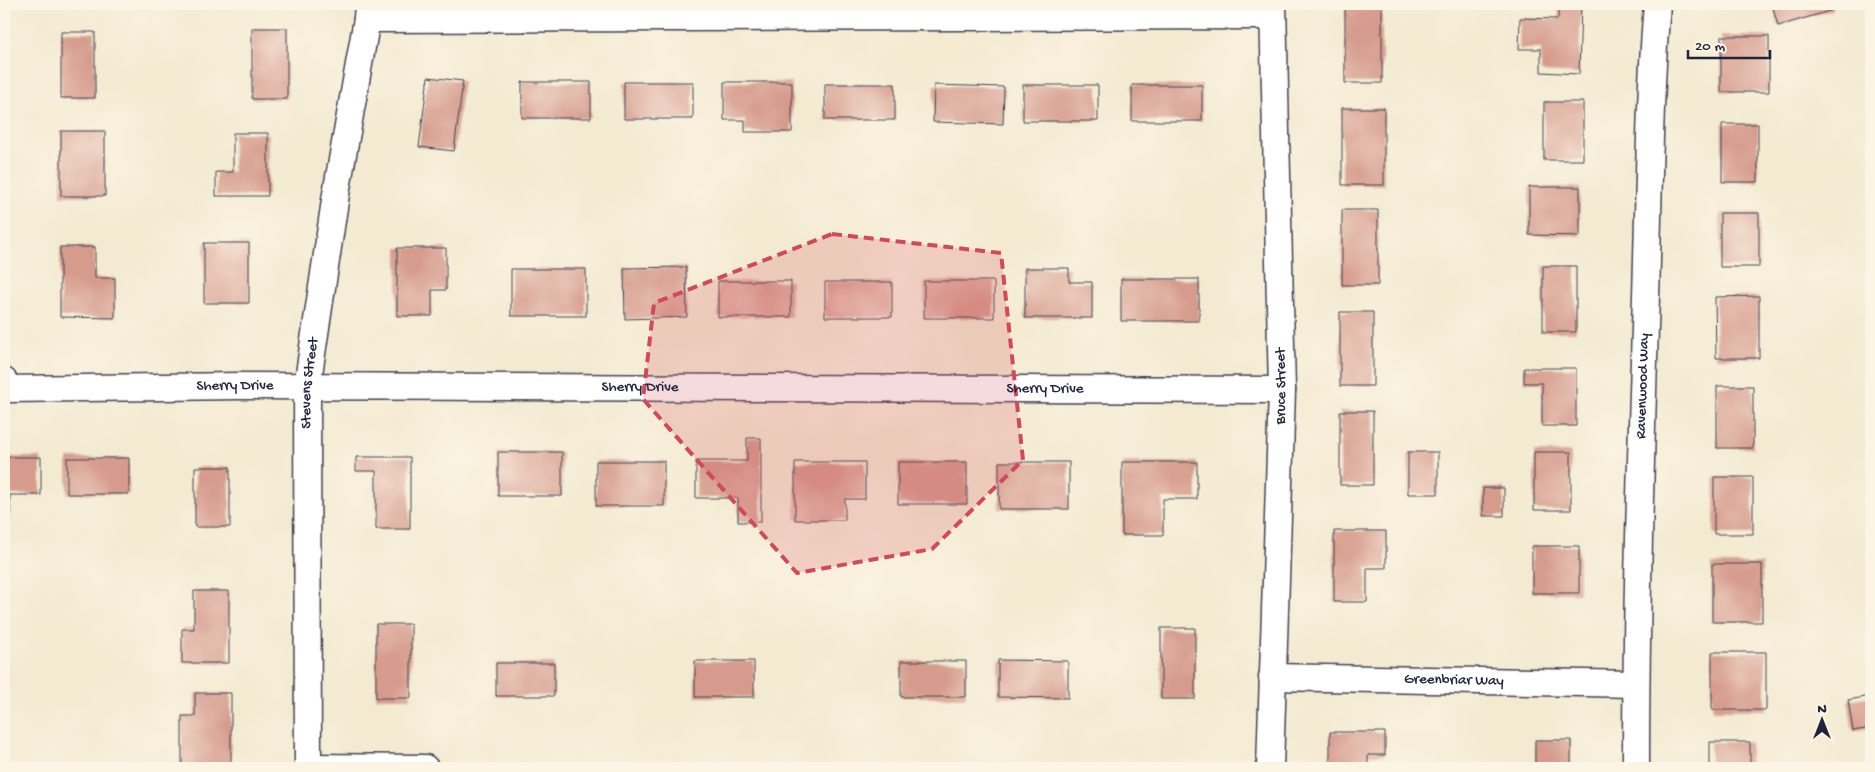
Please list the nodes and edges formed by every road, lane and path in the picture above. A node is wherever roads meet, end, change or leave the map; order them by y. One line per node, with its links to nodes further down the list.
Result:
1 (1657, 4): 8 (street, Ravenwood Way)
2 (1272, 10): 3 (street); 6 (street, Bruce Street)
3 (368, 11): 5 (street, Stevens Street)
4 (4, 381): 5 (street, Sherry Drive)
5 (307, 387): 6 (street, Sherry Drive); 9 (street, Stevens Street)
6 (1282, 390): 7 (street, Bruce Street)
7 (1272, 677): 8 (street, Greenbriar Way); 11 (street, Bruce Street)
8 (1636, 684): 12 (street, Ravenwood Way)
9 (308, 768): 10 (street)
10 (426, 768)
11 (1270, 768)
12 (1636, 768)

